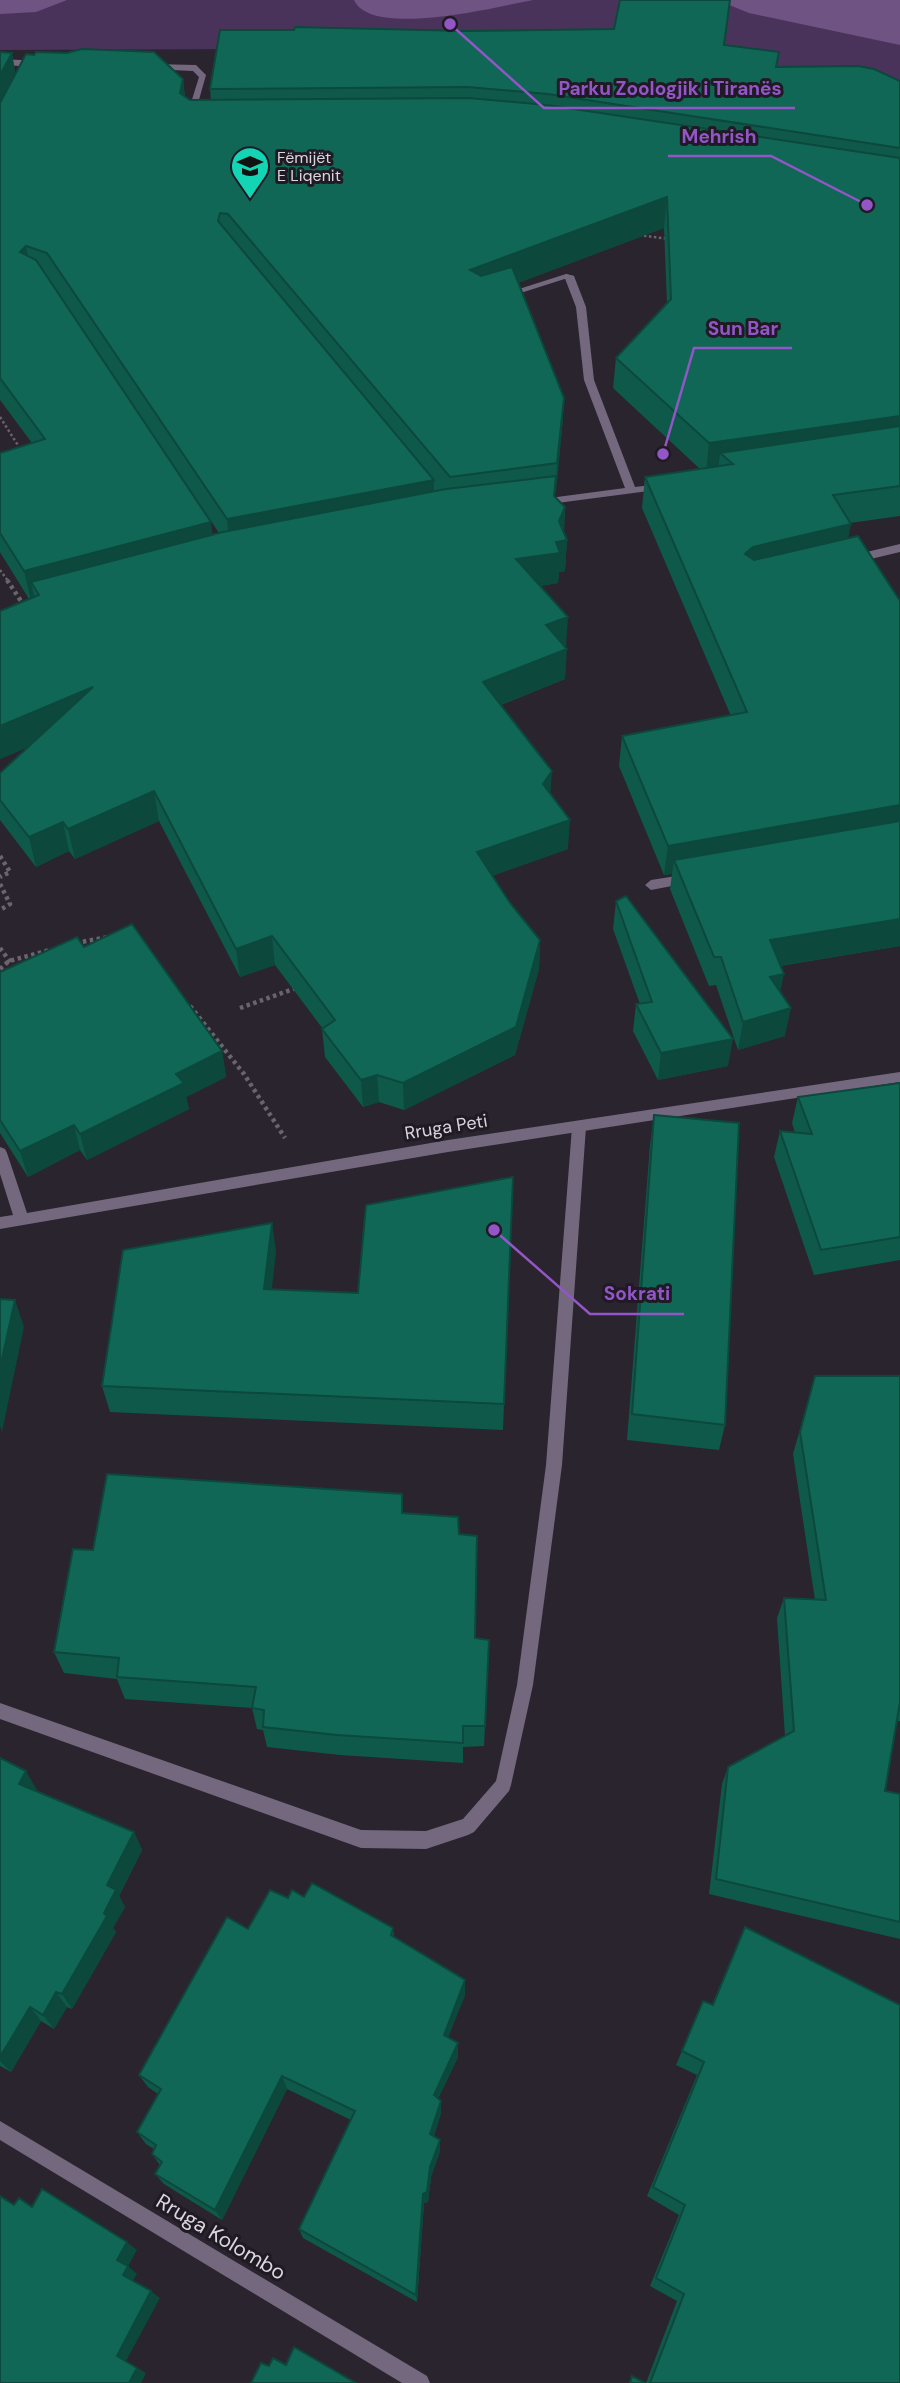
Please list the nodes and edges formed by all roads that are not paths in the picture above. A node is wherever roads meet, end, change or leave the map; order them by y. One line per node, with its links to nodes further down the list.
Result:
1 (0, 62): 2 (street)
2 (35, 64): 3 (street); 5 (street)
3 (48, 64)
4 (137, 66): 6 (street)
5 (29, 75)
6 (207, 125)
7 (498, 297): 9 (street)
8 (670, 485): 9 (street)
9 (631, 491): 10 (street)
10 (526, 504)
11 (900, 548): 12 (street)
12 (837, 563)
13 (705, 876): 14 (street)
14 (651, 886)
15 (900, 1077): 16 (street, Rruga Peti)
16 (579, 1127): 18 (street, Rruga Peti); 20 (street)
17 (0, 1153): 18 (street)
18 (22, 1220): 19 (street, Rruga Peti)
19 (0, 1223)
20 (0, 1711)
21 (0, 2130): 22 (street, Rruga Kolombo)
22 (420, 2383)

